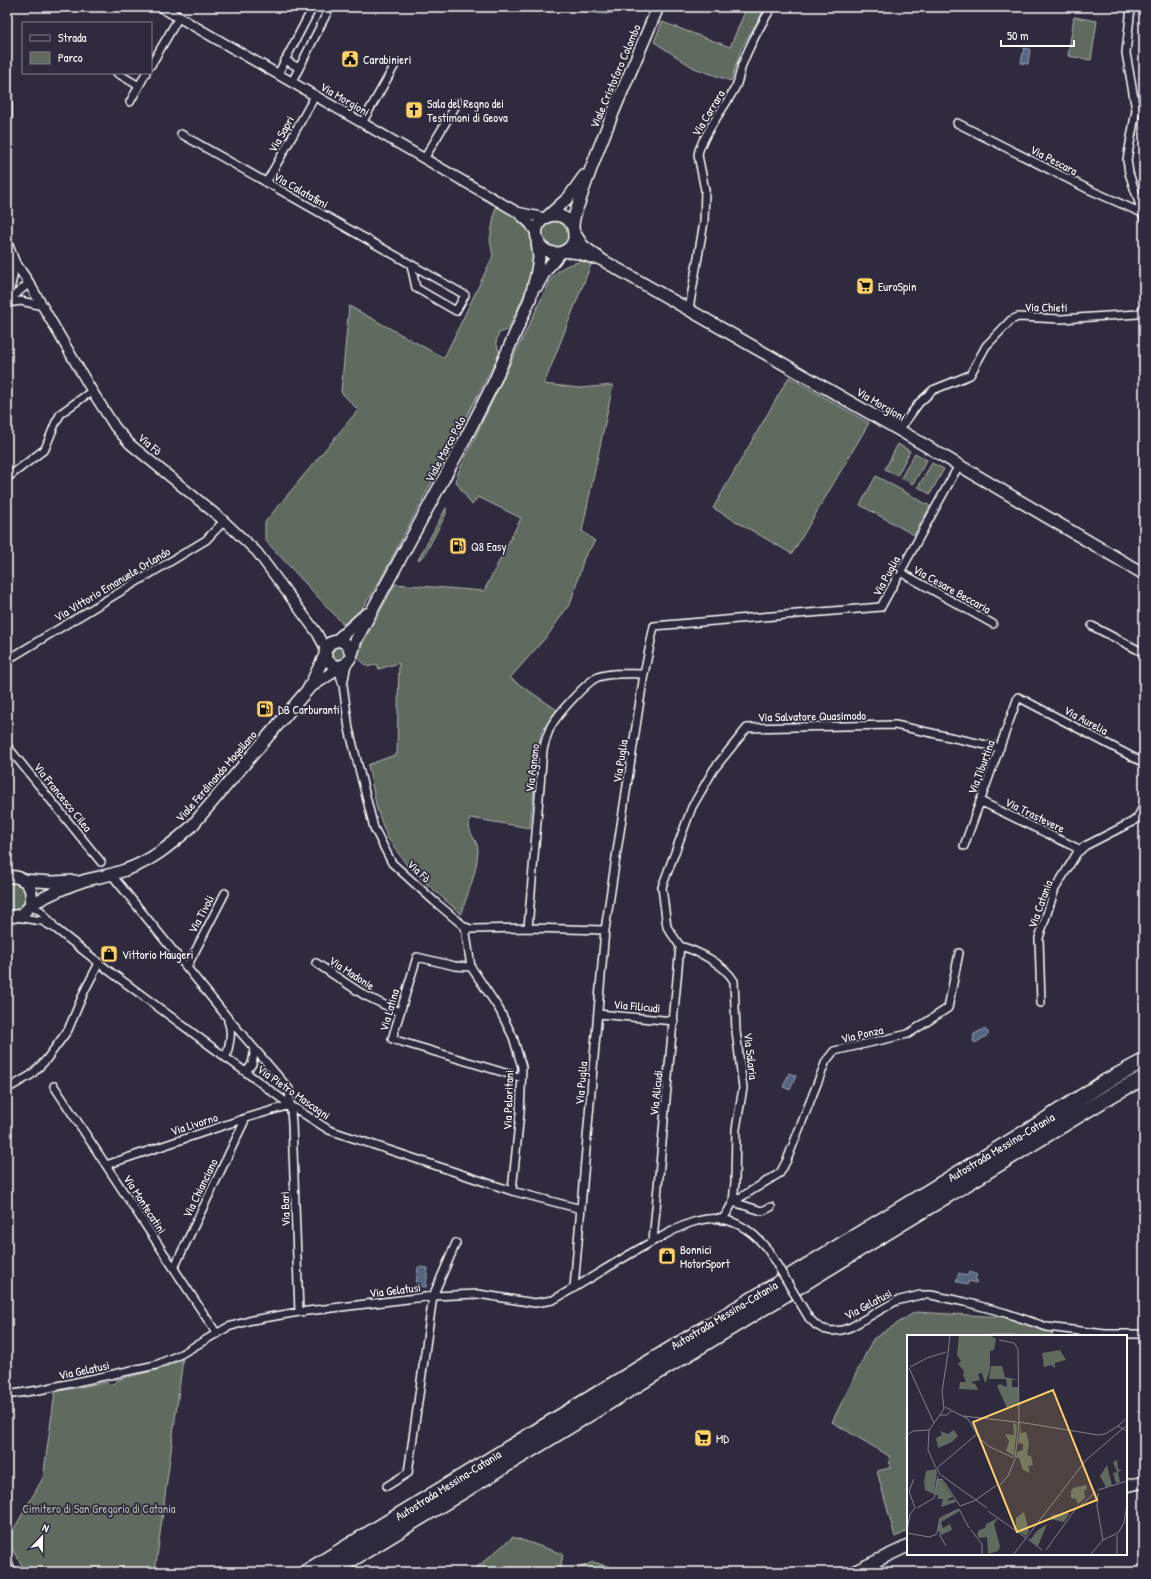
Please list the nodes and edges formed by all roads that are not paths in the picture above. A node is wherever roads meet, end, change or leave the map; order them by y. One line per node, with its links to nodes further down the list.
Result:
1 (161, 7): 7 (street, Via Morgioni)
2 (313, 7): 8 (street)
3 (330, 7): 11 (street)
4 (658, 7): 25 (main road, Viale Cristoforo Colombo)
5 (772, 7): 42 (street, Via Carrara)
6 (1131, 7): 29 (street)
7 (179, 17): 9 (street); 14 (street, Via Morgioni)
8 (285, 60): 11 (street); 14 (street)
9 (152, 63)
10 (395, 65): 22 (street)
11 (299, 68): 15 (street)
12 (119, 74): 16 (street)
13 (145, 74): 16 (street)
14 (278, 74): 15 (street, Via Morgioni)
15 (292, 82): 18 (street, Via Morgioni)
16 (139, 86): 19 (street)
17 (7, 93): 21 (street)
18 (315, 96): 22 (street, Via Morgioni); 27 (street, Via Sapri)
19 (130, 102)
20 (458, 102): 26 (street)
21 (7, 118)
22 (362, 123): 26 (street, Via Morgioni)
23 (957, 123): 29 (street, Via Pescara)
24 (181, 134): 27 (street, Via Calatafimi)
25 (596, 155): 30 (main road); 31 (main road)
26 (424, 159): 28 (street, Via Morgioni)
27 (266, 183): 37 (street, Via Calatafimi)
28 (517, 212): 30 (street); 32 (street)
29 (1143, 216)
30 (547, 217): 31 (main road); 32 (main road)
31 (574, 230): 34 (main road); 36 (main road)
32 (537, 237): 34 (main road); 39 (main road)
33 (7, 243): 35 (street, Via Fò)
34 (562, 252): 36 (main road); 39 (main road)
35 (14, 260): 38 (street, Via Fò); 40 (street)
36 (602, 260): 42 (main road, Via Morgioni)
37 (411, 264): 37 (street, Via Calatafimi)
38 (29, 283): 40 (street); 41 (street, Via Fò)
39 (530, 299): 51 (main road, Viale Marco Polo)
40 (7, 302): 41 (street)
41 (43, 306): 44 (street, Via Fò)
42 (689, 309): 45 (main road, Via Morgioni)
43 (1144, 309): 45 (street, Via Chieti)
44 (92, 391): 47 (street); 48 (street, Via Fò)
45 (899, 430): 46 (main road, Via Morgioni)
46 (959, 465): 49 (street, Via Puglia); 50 (main road, Via Morgioni)
47 (7, 478)
48 (224, 521): 54 (street, Via Fò); 58 (street, Via Vittorio Emanuele Orlando)
49 (900, 572): 52 (street, Via Cesare Beccaria); 60 (street, Via Puglia)
50 (1144, 574)
51 (373, 606): 55 (main road); 59 (main road, Viale Marco Polo)
52 (993, 624)
53 (1092, 626): 57 (street)
54 (317, 633): 55 (street); 56 (street, Via Fò)
55 (335, 641): 56 (main road); 59 (main road)
56 (325, 652): 59 (main road); 61 (main road)
57 (1144, 653)
58 (7, 660)
59 (345, 661): 61 (main road); 77 (street, Via Fò)
60 (644, 674): 79 (street, Via Agnano); 80 (street, Via Puglia)
61 (309, 688): 71 (main road, Viale Ferdinando Magellano)
62 (1018, 697): 63 (street, Via Tiburtina); 65 (street, Via Aurelia)
63 (1000, 748): 66 (street, Via Tiburtina); 81 (street, Via Salvatore Quasimodo)
64 (8, 750): 70 (street, Via Francesco Cilea)
65 (1144, 763)
66 (980, 801): 68 (street, Via Tiburtina); 69 (street, Via Trastevere)
67 (1144, 805): 69 (street, Via Catania)
68 (964, 846)
69 (1081, 850): 87 (street, Via Catania)
70 (101, 862)
71 (111, 874): 73 (main road, Viale Ferdinando Magellano); 85 (street)
72 (12, 877): 73 (main road); 75 (main road)
73 (86, 880): 75 (main road)
74 (225, 893): 85 (street, Via Tivoli)
75 (30, 905): 76 (main road); 78 (street)
76 (9, 916): 78 (street)
77 (465, 926): 79 (street, Via Fò); 86 (street, Via Peloritani)
78 (56, 928): 84 (street, Via Pietro Mascagni)
79 (528, 928): 80 (street, Via Fò)
80 (605, 930): 89 (street, Via Puglia)
81 (680, 946): 91 (street, Via Alicudi); 104 (street, Via Salaria)
82 (959, 953): 104 (street, Via Ponza)
83 (316, 962): 88 (street, Via Madonie)
84 (99, 963): 93 (street, Via Pietro Mascagni); 99 (street)
85 (186, 967): 90 (street)
86 (471, 967): 88 (street, Via Latina); 96 (street, Via Peloritani)
87 (1041, 1004)
88 (399, 1012): 96 (street, Via Latina)
89 (598, 1014): 91 (street, Via Filicudi); 106 (street, Via Puglia)
90 (227, 1017): 92 (street, Via Bari); 93 (street)
91 (674, 1021): 108 (street, Via Alicudi)
92 (253, 1047): 95 (street); 100 (street, Via Bari)
93 (226, 1058): 95 (street, Via Pietro Mascagni)
94 (1144, 1062): 123 (highway, Autostrada Messina-Catania); 124 (highway)
95 (246, 1072): 100 (street, Via Pietro Mascagni)
96 (522, 1078): 103 (street, Via Peloritani)
97 (1144, 1078): 125 (highway, Autostrada Messina-Catania)
98 (54, 1086): 102 (street, Via Montecatini)
99 (7, 1089)
100 (290, 1105): 101 (street, Via Livorno); 103 (street, Via Pietro Mascagni); 113 (street, Via Bari)
101 (246, 1118): 102 (street, Via Livorno); 110 (street, Via Chianciano)
102 (106, 1165): 110 (street, Via Montecatini)
103 (512, 1191): 106 (street, Via Pietro Mascagni)
104 (733, 1202): 105 (street); 107 (street, Via Salaria)
105 (771, 1207)
106 (581, 1209): 111 (street, Via Puglia)
107 (722, 1220): 108 (street, Via Gelatusi); 115 (street, Via Gelatusi, bridge)
108 (653, 1241): 111 (street, Via Gelatusi)
109 (456, 1243): 112 (street)
110 (174, 1268): 114 (street, Via Montecatini)
111 (574, 1288): 112 (street, Via Gelatusi)
112 (433, 1296): 113 (street, Via Gelatusi); 118 (street)
113 (299, 1312): 114 (street, Via Gelatusi)
114 (217, 1334): 116 (street, Via Gelatusi)
115 (1144, 1334)
116 (7, 1393)
117 (1142, 1483): 119 (main road)
118 (387, 1486)
119 (1127, 1486)
120 (907, 1546): 126 (main road)
121 (7, 1564): 122 (street)
122 (12, 1572)
123 (306, 1572)
124 (316, 1572)
125 (331, 1572)
126 (853, 1572)

